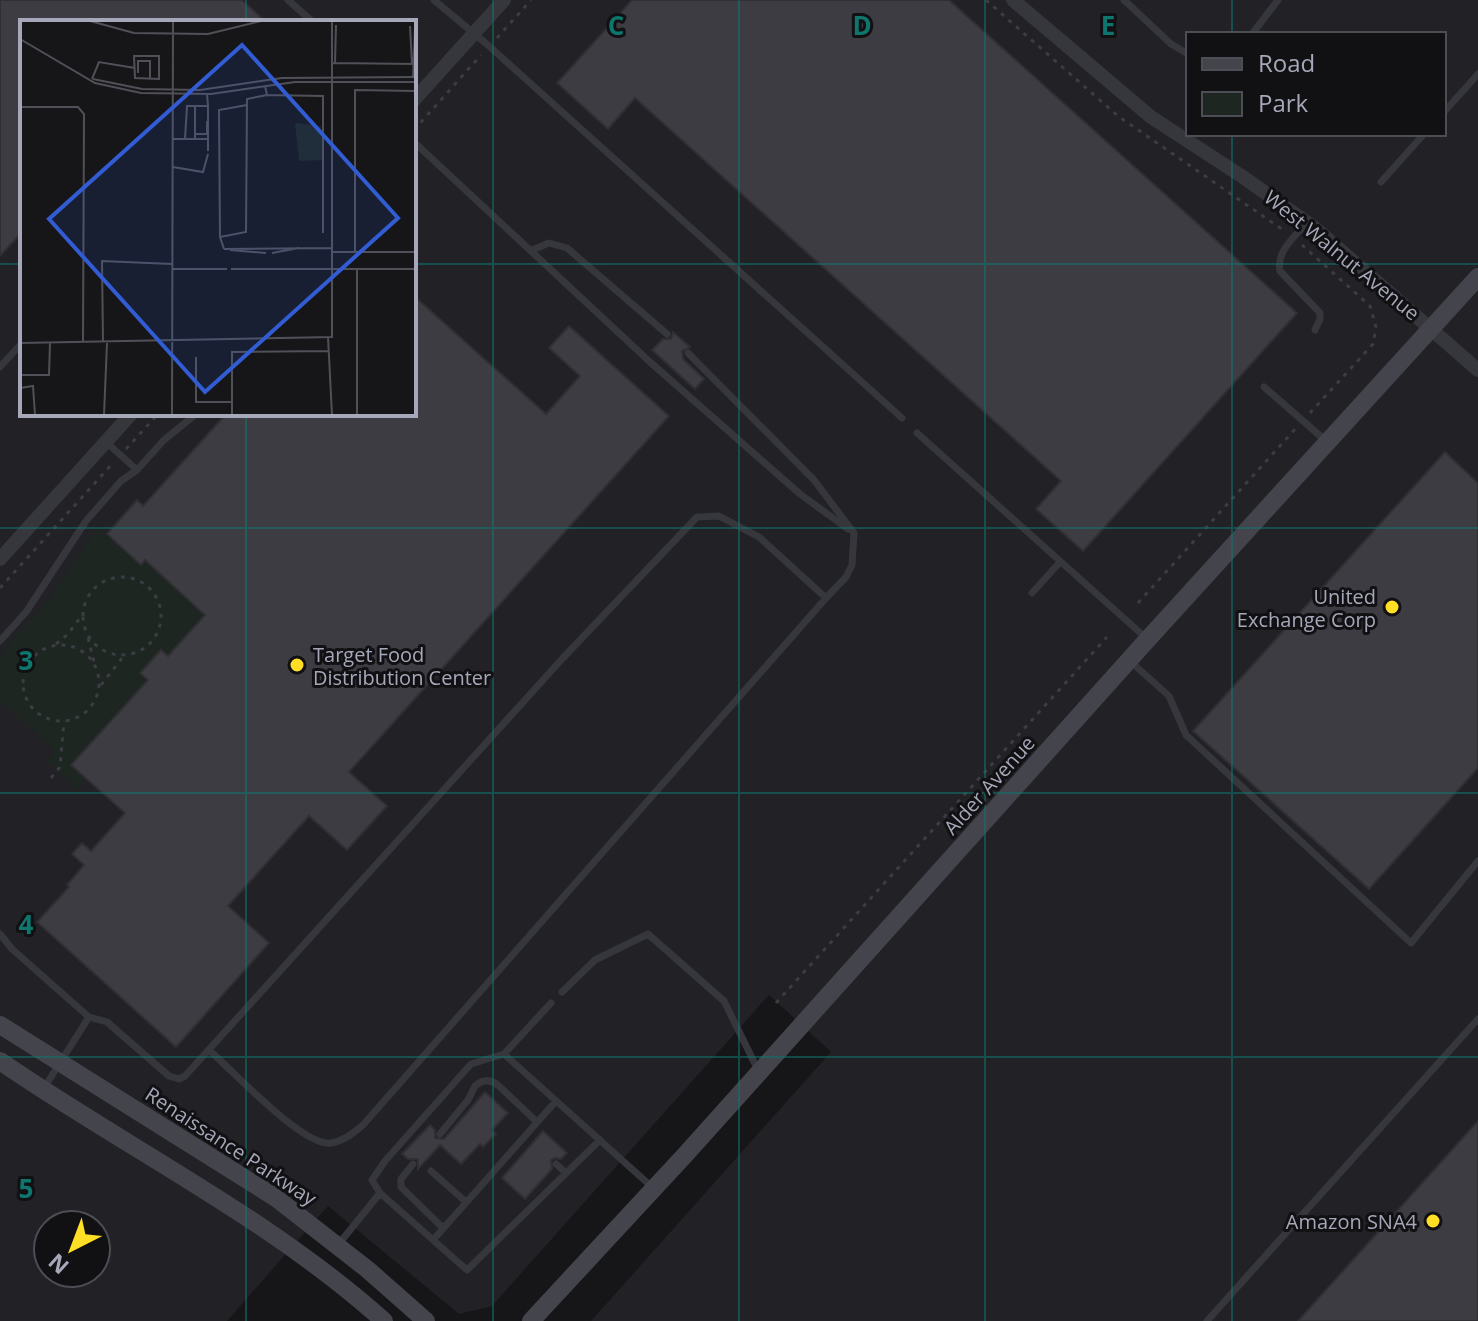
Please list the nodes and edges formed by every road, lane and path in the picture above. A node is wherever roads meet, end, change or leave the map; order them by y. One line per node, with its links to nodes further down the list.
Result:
1 (288, 0): 9 (lane)
2 (434, 0): 11 (lane)
3 (504, 0): 11 (street)
4 (531, 0): 12 (path)
5 (986, 0): 22 (path)
6 (1013, 0): 21 (street, West Walnut Avenue)
7 (1124, 0): 13 (lane)
8 (1278, 0): 10 (lane)
9 (310, 20)
10 (1254, 32)
11 (473, 34): 12 (lane); 15 (street)
12 (489, 46): 17 (path); 36 (lane)
13 (1186, 53)
14 (1478, 74): 16 (lane)
15 (416, 98)
16 (1446, 110)
17 (416, 128)
18 (1422, 136): 20 (lane)
19 (416, 144): 23 (lane)
20 (1381, 182)
21 (1307, 222): 22 (lane); 25 (street, West Walnut Avenue)
22 (1294, 238): 26 (lane); 37 (path)
23 (532, 250): 27 (lane); 43 (lane)
24 (1478, 277): 25 (main road, Alder Avenue)
25 (1431, 328): 31 (street, West Walnut Avenue); 40 (main road, Alder Avenue)
26 (1315, 330)
27 (667, 334)
28 (20, 345): 30 (lane)
29 (688, 353): 43 (lane)
30 (0, 367)
31 (1478, 370)
32 (1264, 387): 37 (lane)
33 (129, 416): 39 (street)
34 (156, 416): 41 (path)
35 (194, 416): 42 (lane)
36 (902, 418)
37 (1303, 421): 40 (lane); 49 (path)
38 (917, 433): 45 (lane)
39 (106, 442): 41 (lane); 44 (street)
40 (1328, 442): 53 (main road, Alder Avenue)
41 (121, 455): 42 (lane); 46 (path)
42 (137, 470): 54 (lane)
43 (854, 533): 48 (lane)
44 (0, 559)
45 (1060, 562): 47 (lane); 53 (lane)
46 (0, 588)
47 (1032, 593)
48 (826, 598): 70 (lane); 70 (lane)
49 (1138, 603)
50 (83, 614): 51 (path); 55 (path); 56 (path)
51 (87, 632): 56 (path); 58 (path)
52 (1107, 637): 66 (path)
53 (1148, 639): 57 (main road, Alder Avenue)
54 (0, 641)
55 (55, 646): 58 (path); 60 (path)
56 (125, 655): 59 (path)
57 (1129, 661): 62 (lane); 74 (main road, Alder Avenue)
58 (96, 669): 59 (path)
59 (99, 688): 60 (path)
60 (64, 721): 61 (path)
61 (51, 778)
62 (1478, 861)
63 (0, 934): 67 (lane)
64 (562, 992): 74 (lane)
65 (551, 1003): 71 (lane)
66 (776, 1003)
67 (89, 1017): 70 (lane); 73 (lane)
68 (1478, 1019): 99 (lane)
69 (0, 1025): 73 (main road, Renaissance Parkway)
70 (209, 1050)
71 (504, 1054): 76 (lane); 91 (lane)
72 (0, 1061): 75 (main road)
73 (60, 1063): 75 (lane); 95 (main road, Renaissance Parkway)
74 (759, 1073): 89 (main road, Alder Avenue)
75 (43, 1090): 96 (main road)
76 (556, 1101): 77 (lane); 80 (lane)
77 (537, 1122): 78 (lane); 79 (lane)
78 (440, 1134)
79 (525, 1136): 81 (lane); 82 (lane)
80 (600, 1140): 87 (lane); 89 (lane)
81 (533, 1143)
82 (507, 1156): 83 (lane); 92 (lane)
83 (515, 1163)
84 (413, 1164): 93 (lane)
85 (556, 1164): 87 (lane)
86 (431, 1171): 92 (lane)
87 (566, 1173): 90 (lane)
88 (538, 1185): 90 (lane)
89 (654, 1189): 98 (main road, Alder Avenue)
90 (547, 1192): 94 (lane)
91 (380, 1193): 94 (lane); 95 (lane)
92 (466, 1202): 93 (lane)
93 (443, 1228): 94 (lane)
94 (433, 1240)
95 (338, 1245): 97 (main road, Renaissance Parkway)
96 (384, 1321)
97 (426, 1321)
98 (531, 1321)
99 (1207, 1321)

